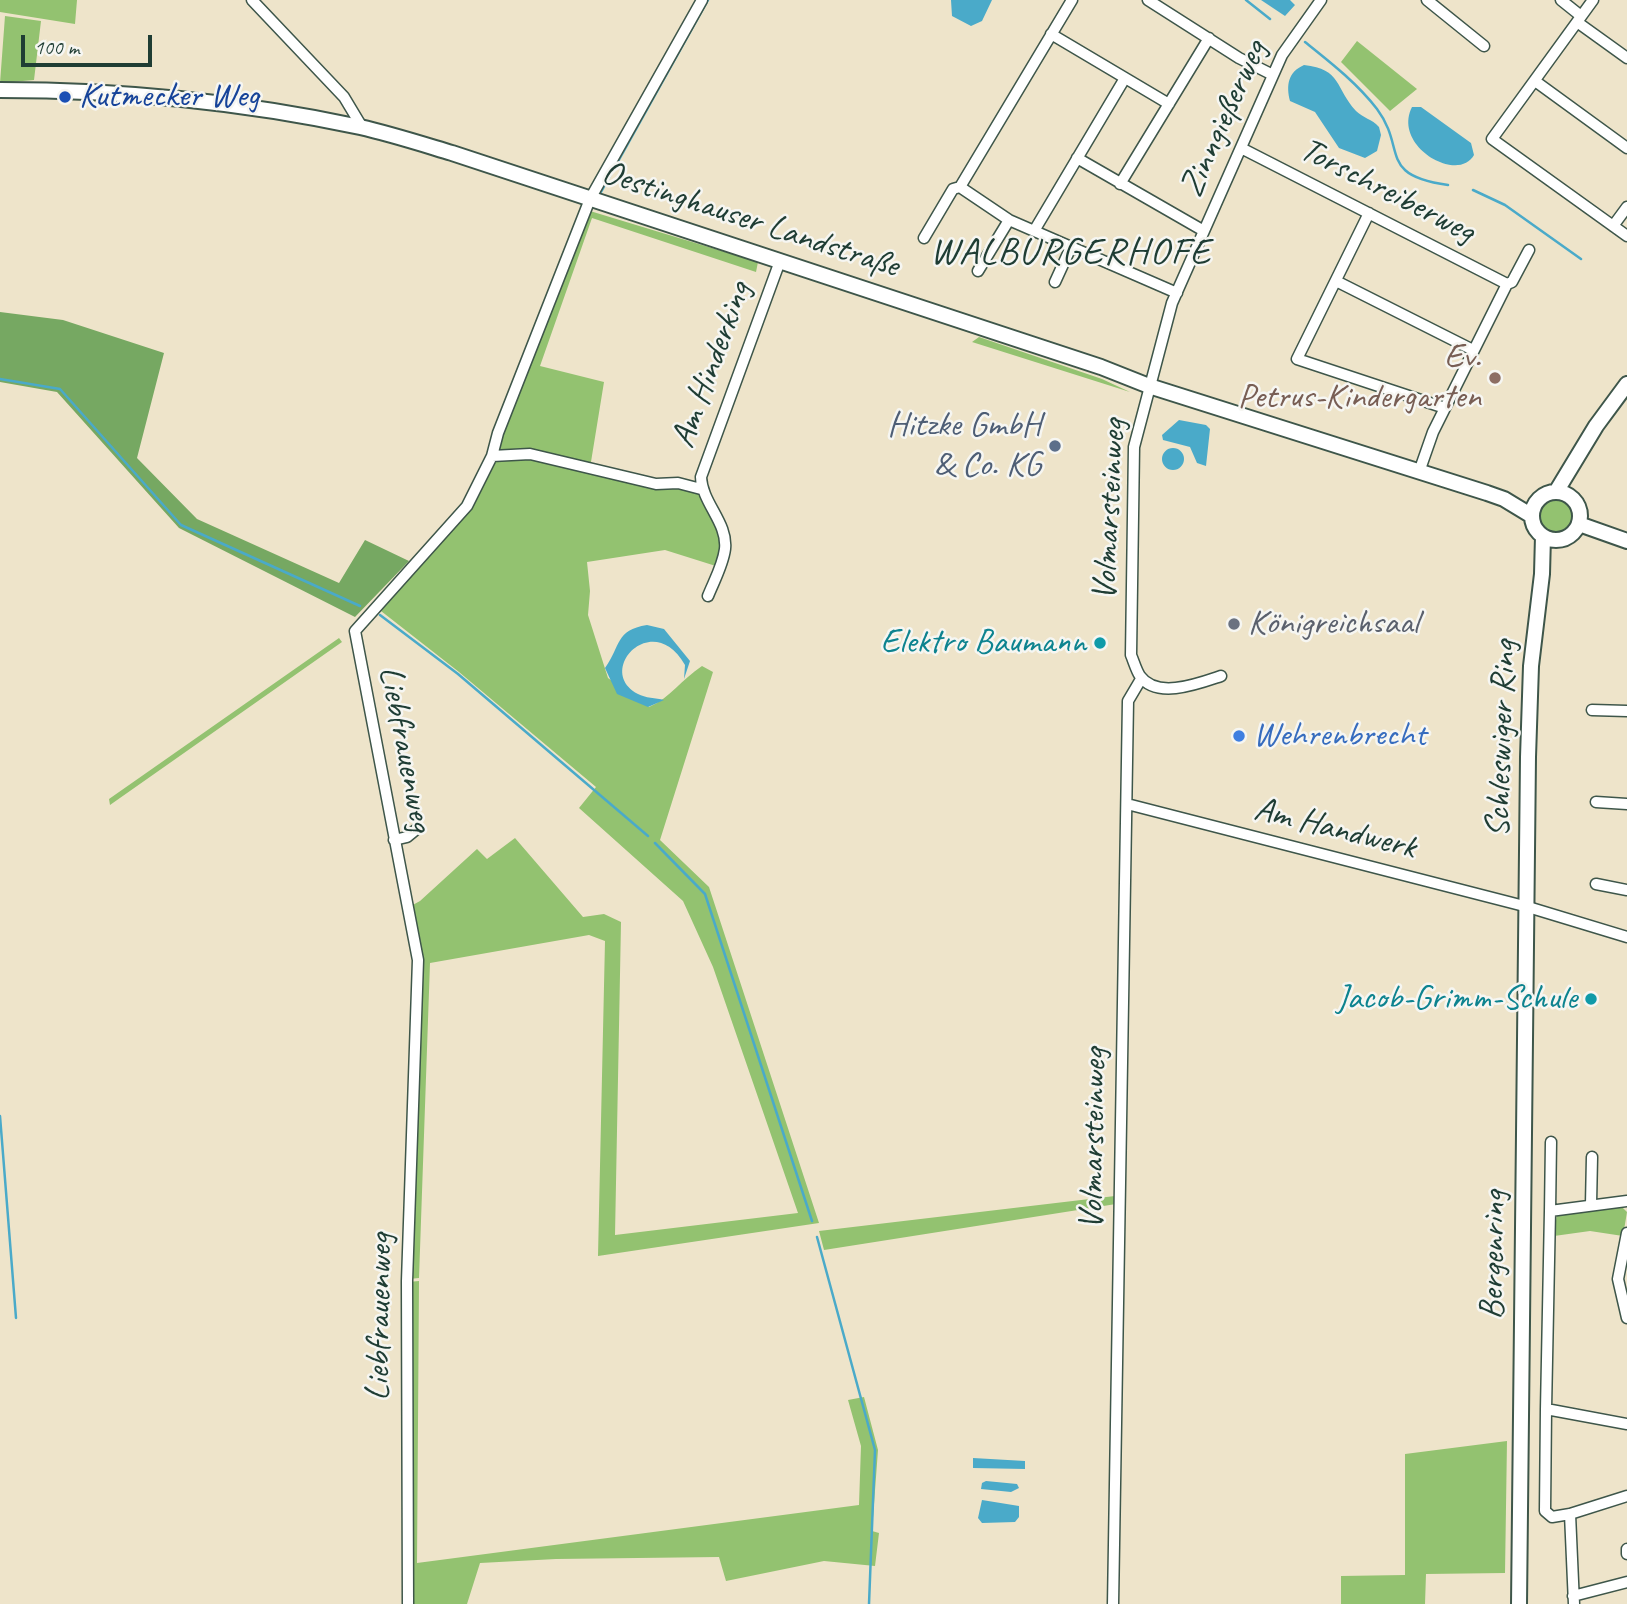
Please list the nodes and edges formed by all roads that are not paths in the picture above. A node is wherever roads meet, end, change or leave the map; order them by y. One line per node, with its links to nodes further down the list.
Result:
1 (252, 0): 19 (street)
2 (702, 0): 25 (street, Liebfrauenweg)
3 (1072, 0): 10 (street)
4 (1148, 0): 11 (street)
5 (1321, 0): 14 (street, Zinngießerweg)
6 (1561, 0): 9 (street)
7 (1593, 0): 9 (street)
8 (1431, 1): 12 (street)
9 (1579, 19): 13 (street); 16 (street)
10 (1051, 34): 15 (street); 24 (street)
11 (1209, 38): 14 (street); 18 (street)
12 (1484, 46)
13 (1627, 58)
14 (1273, 75): 20 (street, Zinngießerweg)
15 (1125, 78): 18 (street); 22 (street)
16 (1535, 81): 21 (street); 29 (street)
17 (0, 90): 19 (street, Oestinghauser Landstraße)
18 (1169, 104): 23 (street)
19 (362, 127): 25 (street, Oestinghauser Landstraße)
20 (1241, 148): 27 (street, Torschreiberweg); 31 (street, Zinngießerweg)
21 (1627, 148)
22 (1077, 158): 23 (street); 30 (street)
23 (1120, 184): 31 (street)
24 (960, 187): 28 (street); 33 (street)
25 (590, 199): 36 (street, Oestinghauser Landstraße); 46 (street, Liebfrauenweg)
26 (1627, 207): 29 (street)
27 (1369, 214): 38 (street); 40 (street, Torschreiberweg)
28 (1009, 220): 30 (street); 37 (street)
29 (1613, 226): 32 (street)
30 (1034, 231): 34 (street)
31 (1204, 231): 41 (street, Zinngießerweg)
32 (1627, 236)
33 (923, 238)
34 (1071, 247): 39 (street); 41 (street)
35 (1529, 250): 40 (street)
36 (780, 261): 44 (street, Oestinghauser Landstraße); 48 (street, Am Hinderking)
37 (978, 271)
38 (1336, 281): 42 (street); 45 (street)
39 (1055, 282)
40 (1507, 284): 42 (street)
41 (1177, 293): 44 (street, Zinngießerweg)
42 (1474, 350): 45 (street)
43 (1627, 384): 49 (street)
44 (1149, 386): 47 (street, Oestinghauser Landstraße); 58 (street, Volmarsteinweg)
45 (1445, 408): 47 (street)
46 (492, 456): 48 (street, Am Hinderking); 65 (street, Liebfrauenweg)
47 (1419, 472): 50 (street, Oestinghauser Landstraße)
48 (701, 489): 56 (street, Am Hinderking)
49 (1564, 494): 50 (street); 51 (street)
50 (1535, 509): 52 (street)
51 (1579, 524): 53 (street); 54 (street)
52 (1543, 536): 53 (street); 55 (street, Schleswiger Ring)
53 (1559, 540): 55 (street, Schleswiger Ring)
54 (1627, 541)
55 (1542, 574): 68 (street, Schleswiger Ring)
56 (708, 596)
57 (1222, 676): 58 (street)
58 (1141, 678): 62 (street, Volmarsteinweg)
59 (1592, 710): 60 (street)
60 (1627, 711)
61 (1596, 803): 63 (street)
62 (1127, 804): 68 (street, Am Handwerk); 84 (street, Volmarsteinweg)
63 (1627, 804)
64 (418, 828): 65 (street)
65 (394, 840): 83 (street, Liebfrauenweg)
66 (1596, 884): 67 (street)
67 (1627, 890)
68 (1528, 907): 69 (street, Am Handwerk); 85 (street, Bergenring)
69 (1627, 937)
70 (1551, 1142): 74 (street)
71 (1592, 1157): 73 (street)
72 (1627, 1201): 73 (street)
73 (1591, 1204): 74 (street)
74 (1550, 1211): 77 (street)
75 (1627, 1233): 76 (street)
76 (1627, 1318)
77 (1546, 1409): 78 (street); 80 (street)
78 (1627, 1424)
79 (1627, 1496): 80 (street)
80 (1570, 1514): 82 (street)
81 (1627, 1582): 82 (street)
82 (1574, 1600)
83 (408, 1604)
84 (1113, 1604)
85 (1519, 1604)

